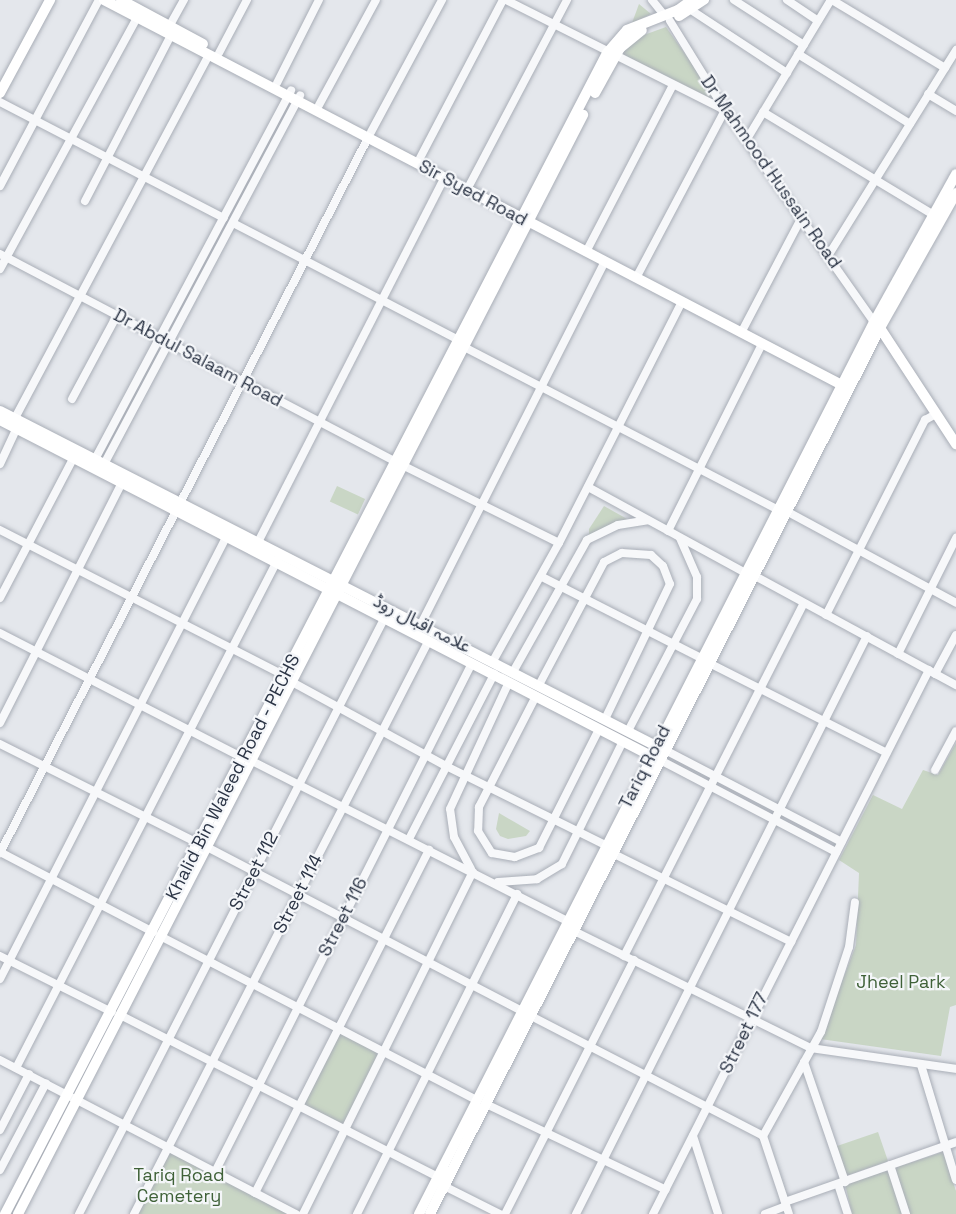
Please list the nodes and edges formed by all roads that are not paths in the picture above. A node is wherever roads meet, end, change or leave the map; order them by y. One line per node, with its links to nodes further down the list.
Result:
1 (44, 0): 31 (main road)
2 (50, 0): 34 (main road)
3 (99, 0): 42 (street)
4 (104, 0): 17 (main road, Sir Syed Road)
5 (183, 0): 23 (street)
6 (247, 0): 26 (street)
7 (319, 0): 32 (street)
8 (376, 0): 38 (street)
9 (442, 0): 44 (street)
10 (505, 0): 22 (street); 49 (street)
11 (567, 0): 22 (street)
12 (652, 0): 20 (street, Dr Mahmood Hussain Road)
13 (704, 0): 18 (main road)
14 (734, 0): 24 (street)
15 (787, 0): 21 (street)
16 (832, 0): 21 (street); 29 (street)
17 (124, 5): 19 (main road, Sir Syed Road); 23 (main road, Sir Syed Road)
18 (692, 5): 20 (main road); 30 (street)
19 (137, 18): 23 (main road, Sir Syed Road); 45 (street)
20 (667, 18): 28 (main road); 39 (street, Dr Mahmood Hussain Road)
21 (818, 21): 24 (street)
22 (553, 25): 28 (street); 55 (street)
23 (170, 30): 26 (main road, Sir Syed Road); 48 (street)
24 (804, 45): 27 (street)
25 (956, 50): 29 (street)
26 (214, 54): 32 (main road, Sir Syed Road); 36 (main road, Sir Syed Road); 51 (street)
27 (798, 54): 30 (street); 43 (street)
28 (611, 55): 33 (street); 62 (main road)
29 (945, 68): 35 (street)
30 (787, 73): 41 (street)
31 (0, 81)
32 (277, 83): 36 (main road, Sir Syed Road)
33 (673, 85): 39 (street); 64 (street)
34 (0, 93)
35 (928, 94): 40 (street); 43 (street)
36 (294, 96): 38 (main road, Sir Syed Road); 44 (main road, Sir Syed Road); 61 (street); 63 (street)
37 (0, 102): 42 (street)
38 (319, 105): 44 (main road, Sir Syed Road)
39 (725, 110): 46 (street, Dr Mahmood Hussain Road); 70 (street)
40 (956, 111)
41 (763, 112): 46 (street); 53 (street)
42 (34, 119): 45 (street); 56 (street)
43 (910, 124): 53 (street)
44 (369, 135): 47 (main road, Sir Syed Road); 67 (street)
45 (72, 139): 48 (street); 65 (street)
46 (747, 139): 60 (street, Dr Mahmood Hussain Road)
47 (385, 143): 49 (main road, Sir Syed Road); 52 (main road, Sir Syed Road)
48 (107, 157): 51 (street); 58 (street)
49 (420, 158): 54 (main road, Sir Syed Road)
50 (956, 174): 59 (main road)
51 (145, 176): 61 (street); 71 (street)
52 (444, 178): 54 (main road, Sir Syed Road); 72 (street)
53 (875, 180): 59 (street); 66 (street)
54 (458, 181): 55 (main road, Sir Syed Road); 62 (main road, Sir Syed Road)
55 (470, 184): 62 (main road, Sir Syed Road)
56 (0, 186)
57 (955, 195): 75 (main road)
58 (85, 201)
59 (932, 214): 75 (main road)
60 (802, 217): 66 (street, Dr Mahmood Hussain Road); 76 (street)
61 (223, 219): 63 (street); 77 (street)
62 (525, 220): 64 (main road, Sir Syed Road); 78 (main road, Khalid Bin Waleed Road - PECHS); 81 (main road, Khalid Bin Waleed Road - PECHS)
63 (233, 224): 67 (street); 79 (street)
64 (587, 249): 68 (main road, Sir Syed Road); 70 (main road, Sir Syed Road)
65 (3, 255): 69 (street); 71 (street, Dr Abdul Salaam Road)
66 (828, 256): 75 (street, Dr Mahmood Hussain Road)
67 (305, 262): 72 (street); 82 (street)
68 (605, 262): 70 (main road, Sir Syed Road); 84 (street)
69 (0, 269)
70 (637, 275): 73 (main road, Sir Syed Road); 76 (main road, Sir Syed Road)
71 (80, 296): 74 (street, Dr Abdul Salaam Road); 90 (street)
72 (382, 301): 78 (street); 89 (street)
73 (682, 302): 76 (main road, Sir Syed Road); 91 (street)
74 (117, 315): 77 (street, Dr Abdul Salaam Road); 85 (street)
75 (877, 325): 83 (main road, Tariq Road); 87 (main road, Dr Mahmood Hussain Road); 102 (main road, Tariq Road)
76 (743, 330): 80 (main road, Sir Syed Road); 83 (main road, Sir Syed Road)
77 (160, 338): 79 (street, Dr Abdul Salaam Road); 96 (street)
78 (458, 339): 95 (main road, Khalid Bin Waleed Road - PECHS)
79 (171, 344): 82 (street, Dr Abdul Salaam Road); 96 (street)
80 (762, 344): 83 (main road, Sir Syed Road); 97 (street)
81 (466, 348): 84 (street); 95 (main road, Khalid Bin Waleed Road - PECHS)
82 (243, 381): 89 (street, Dr Abdul Salaam Road); 101 (street)
83 (843, 383): 102 (main road, Tariq Road)
84 (542, 385): 91 (street); 100 (street)
85 (72, 399)
86 (0, 411): 90 (main road, علامہ اقبال روڈ)
87 (936, 414): 92 (main road, Dr Mahmood Hussain Road); 112 (street)
88 (0, 420): 90 (main road, علامہ اقبال روڈ)
89 (320, 422): 95 (street, Dr Abdul Salaam Road); 111 (street)
90 (16, 424): 93 (main road, علامہ اقبال روڈ); 94 (street); 96 (main road, علامہ اقبال روڈ)
91 (620, 424): 97 (street); 99 (street)
92 (956, 444)
93 (74, 457): 96 (main road, علامہ اقبال روڈ); 110 (street)
94 (0, 464)
95 (400, 464): 100 (street, Dr Abdul Salaam Road); 118 (main road, Khalid Bin Waleed Road - PECHS)
96 (99, 465): 98 (main road, علامہ اقبال روڈ); 101 (main road, علامہ اقبال روڈ)
97 (700, 467): 102 (street); 105 (street)
98 (123, 481): 101 (main road, علامہ اقبال روڈ); 114 (street)
99 (588, 487): 103 (street); 109 (street)
100 (480, 503): 109 (street, Dr Abdul Salaam Road); 128 (street)
101 (178, 507): 106 (main road, علامہ اقبال روڈ); 111 (main road, علامہ اقبال روڈ); 120 (street)
102 (784, 511): 112 (street); 115 (main road, Tariq Road)
103 (648, 520): 105 (street); 117 (street)
104 (0, 530): 110 (street)
105 (668, 531): 107 (street)
106 (226, 537): 111 (main road, علامہ اقبال روڈ); 127 (street)
107 (680, 538): 115 (street); 134 (street)
108 (956, 538): 119 (street)
109 (559, 543): 116 (street)
110 (28, 544): 114 (street); 121 (street)
111 (256, 546): 113 (main road, علامہ اقبال روڈ); 118 (main road, علامہ اقبال روڈ)
112 (860, 551): 119 (street); 125 (street)
113 (277, 561): 118 (main road, علامہ اقبال روڈ); 135 (street)
114 (77, 569): 120 (street); 136 (street)
115 (750, 575): 123 (street); 139 (main road, Tariq Road)
116 (542, 577): 117 (street); 138 (street)
117 (561, 586): 122 (street); 143 (street)
118 (338, 587): 126 (main road, علامہ اقبال روڈ); 128 (main road, علامہ اقبال روڈ); 144 (main road, Khalid Bin Waleed Road - PECHS)
119 (931, 590): 124 (street); 137 (street)
120 (130, 596): 127 (street); 145 (street)
121 (0, 598)
122 (584, 599): 129 (street); 129 (street); 148 (street)
123 (804, 603): 125 (street); 147 (street)
124 (956, 603)
125 (826, 615): 132 (street)
126 (385, 617): 133 (main road, علامہ اقبال روڈ); 150 (street, Street 112)
127 (182, 624): 135 (street); 149 (street)
128 (421, 624): 138 (main road, علامہ اقبال روڈ)
129 (649, 632): 134 (street); 153 (street)
130 (0, 633): 136 (street)
131 (956, 635): 141 (street, Street 177)
132 (867, 636): 137 (street); 151 (street)
133 (429, 640): 140 (main road, علامہ اقبال روڈ); 154 (street, Street 114)
134 (675, 645): 139 (street); 157 (street)
135 (231, 649): 144 (street); 156 (street)
136 (35, 652): 145 (street); 152 (street)
137 (898, 654): 141 (street)
138 (493, 661): 143 (main road, علامہ اقبال روڈ)
139 (705, 661): 147 (street); 160 (main road, Tariq Road)
140 (472, 663): 142 (main road, علامہ اقبال روڈ); 159 (street, Street 116)
141 (932, 672): 146 (street); 161 (street, Street 177)
142 (494, 674): 143 (main road, علامہ اقبال روڈ); 163 (street)
143 (511, 677): 148 (main road, علامہ اقبال روڈ); 166 (street)
144 (288, 679): 150 (street); 162 (main road, Khalid Bin Waleed Road - PECHS)
145 (88, 680): 149 (street); 164 (street)
146 (956, 685)
147 (760, 688): 151 (street); 167 (street)
148 (538, 691): 153 (main road, علامہ اقبال روڈ); 170 (street)
149 (139, 706): 156 (street); 171 (street)
150 (337, 708): 154 (street); 168 (street, Street 112)
151 (823, 721): 161 (street); 173 (street)
152 (0, 723)
153 (602, 724): 157 (main road, علامہ اقبال روڈ); 176 (street)
154 (381, 731): 159 (street); 172 (street, Street 114)
155 (956, 731): 165 (street)
156 (189, 732): 162 (street); 174 (street)
157 (626, 736): 160 (main road, علامہ اقبال روڈ); 178 (street)
158 (0, 744): 164 (street)
159 (424, 753): 163 (street); 177 (street, Street 116)
160 (658, 753): 167 (street, علامہ اقبال روڈ); 169 (street, علامہ اقبال روڈ); 182 (main road, Tariq Road); 186 (main road, Tariq Road)
161 (887, 753): 180 (street, Street 177)
162 (245, 758): 168 (street); 181 (main road, Khalid Bin Waleed Road - PECHS)
163 (446, 766): 166 (street); 179 (street)
164 (44, 767): 171 (street); 185 (street)
165 (935, 770)
166 (463, 775): 170 (street); 188 (street)
167 (716, 777): 169 (street); 173 (street, علامہ اقبال روڈ)
168 (299, 784): 172 (street); 187 (street, Street 112)
169 (711, 786): 175 (street, علامہ اقبال روڈ); 189 (street)
170 (487, 787): 176 (street); 176 (street)
171 (95, 793): 174 (street); 190 (street)
172 (344, 806): 177 (street); 192 (street, Street 114)
173 (778, 809): 175 (street); 180 (street, علامہ اقبال روڈ)
174 (144, 818): 181 (street); 195 (street)
175 (773, 819): 184 (street, علامہ اقبال روڈ); 196 (street)
176 (554, 820): 178 (street)
177 (388, 828): 179 (street); 197 (street, Street 116)
178 (579, 833): 182 (street); 191 (street)
179 (409, 839): 183 (street)
180 (842, 842): 184 (street, Street 177)
181 (201, 844): 187 (street); 200 (main road, Khalid Bin Waleed Road - PECHS)
182 (605, 845): 198 (main road, Tariq Road)
183 (429, 850): 188 (street); 201 (street)
184 (836, 852): 202 (street, Street 177)
185 (0, 853): 190 (street)
186 (614, 854): 189 (street); 199 (main road, Tariq Road)
187 (254, 869): 192 (street); 207 (street, Street 112)
188 (473, 872): 191 (street); 208 (street)
189 (663, 878): 196 (street); 203 (street)
190 (51, 879): 195 (street); 206 (street)
191 (491, 881): 193 (street)
192 (298, 892): 197 (street); 210 (street, Street 114)
193 (517, 894): 198 (street); 211 (street)
194 (855, 902): 221 (street)
195 (100, 904): 200 (street); 212 (street)
196 (728, 910): 202 (street); 213 (street)
197 (342, 918): 201 (street); 214 (street, Street 116)
198 (567, 921): 216 (main road, Tariq Road)
199 (574, 931): 203 (street); 216 (main road, Tariq Road)
200 (158, 935): 207 (street); 215 (main road, Khalid Bin Waleed Road - PECHS)
201 (384, 940): 208 (street); 218 (street)
202 (791, 942): 217 (street, Street 177)
203 (624, 956): 205 (street)
204 (0, 957): 206 (street)
205 (634, 960): 213 (street); 220 (street)
206 (9, 961): 209 (street); 212 (street)
207 (209, 961): 210 (street); 219 (street, Street 112)
208 (428, 963): 211 (street); 222 (street)
209 (0, 979)
210 (254, 984): 214 (street); 224 (street, Street 114)
211 (472, 985): 216 (street); 230 (street)
212 (58, 986): 215 (street); 227 (street)
213 (689, 988): 217 (street); 231 (street)
214 (298, 1007): 218 (street); 233 (street, Street 116)
215 (117, 1014): 219 (street); 234 (main road, Khalid Bin Waleed Road - PECHS)
216 (527, 1014): 220 (street); 235 (main road, Tariq Road)
217 (750, 1018): 221 (street); 236 (street, Street 177)
218 (339, 1028): 222 (street); 237 (street)
219 (170, 1038): 224 (street); 238 (street, Street 112)
220 (590, 1046): 231 (street); 241 (street)
221 (810, 1048): 225 (street); 226 (street)
222 (383, 1051): 230 (street); 239 (street)
223 (0, 1060): 227 (street)
224 (213, 1061): 233 (street); 246 (street, Street 114)
225 (804, 1062): 243 (street); 254 (street)
226 (921, 1065): 228 (street); 245 (street)
227 (16, 1068): 229 (street)
228 (956, 1070)
229 (28, 1074): 232 (street); 240 (street)
230 (428, 1074): 235 (street); 247 (street)
231 (646, 1074): 236 (street); 248 (street)
232 (46, 1083): 234 (street); 250 (street)
233 (260, 1086): 237 (street); 251 (street, Street 116)
234 (73, 1098): 238 (street); 258 (main road, Khalid Bin Waleed Road - PECHS)
235 (482, 1102): 241 (street); 253 (main road, Tariq Road)
236 (708, 1106): 242 (street, Street 177); 243 (street)
237 (299, 1107): 239 (street); 256 (street)
238 (125, 1126): 246 (street); 260 (street, Street 112)
239 (345, 1129): 247 (street); 263 (street)
240 (0, 1130)
241 (546, 1133): 248 (street); 268 (street)
242 (693, 1136): 255 (street, Street 177); 271 (street)
243 (763, 1136): 257 (street)
244 (956, 1143): 245 (street)
245 (945, 1147): 249 (street); 252 (street)
246 (168, 1148): 251 (street); 261 (street, Street 114)
247 (389, 1150): 253 (street); 264 (street)
248 (603, 1160): 255 (street); 269 (street)
249 (890, 1165): 254 (street); 274 (street)
250 (0, 1170)
251 (215, 1172): 256 (street)
252 (956, 1180)
253 (441, 1182): 265 (main road, Tariq Road); 266 (main road, Tariq Road); 267 (street)
254 (842, 1183): 257 (street); 273 (street)
255 (666, 1190): 270 (street, Street 177)
256 (255, 1193): 262 (street)
257 (787, 1208): 272 (street)
258 (19, 1209): 259 (main road, Khalid Bin Waleed Road - PECHS)
259 (2, 1211)
260 (79, 1214)
261 (134, 1214)
262 (296, 1214)
263 (303, 1214)
264 (357, 1214)
265 (419, 1214)
266 (430, 1214)
267 (501, 1214)
268 (505, 1214)
269 (576, 1214)
270 (653, 1214)
271 (718, 1214)
272 (765, 1214)
273 (848, 1214)
274 (906, 1214)

